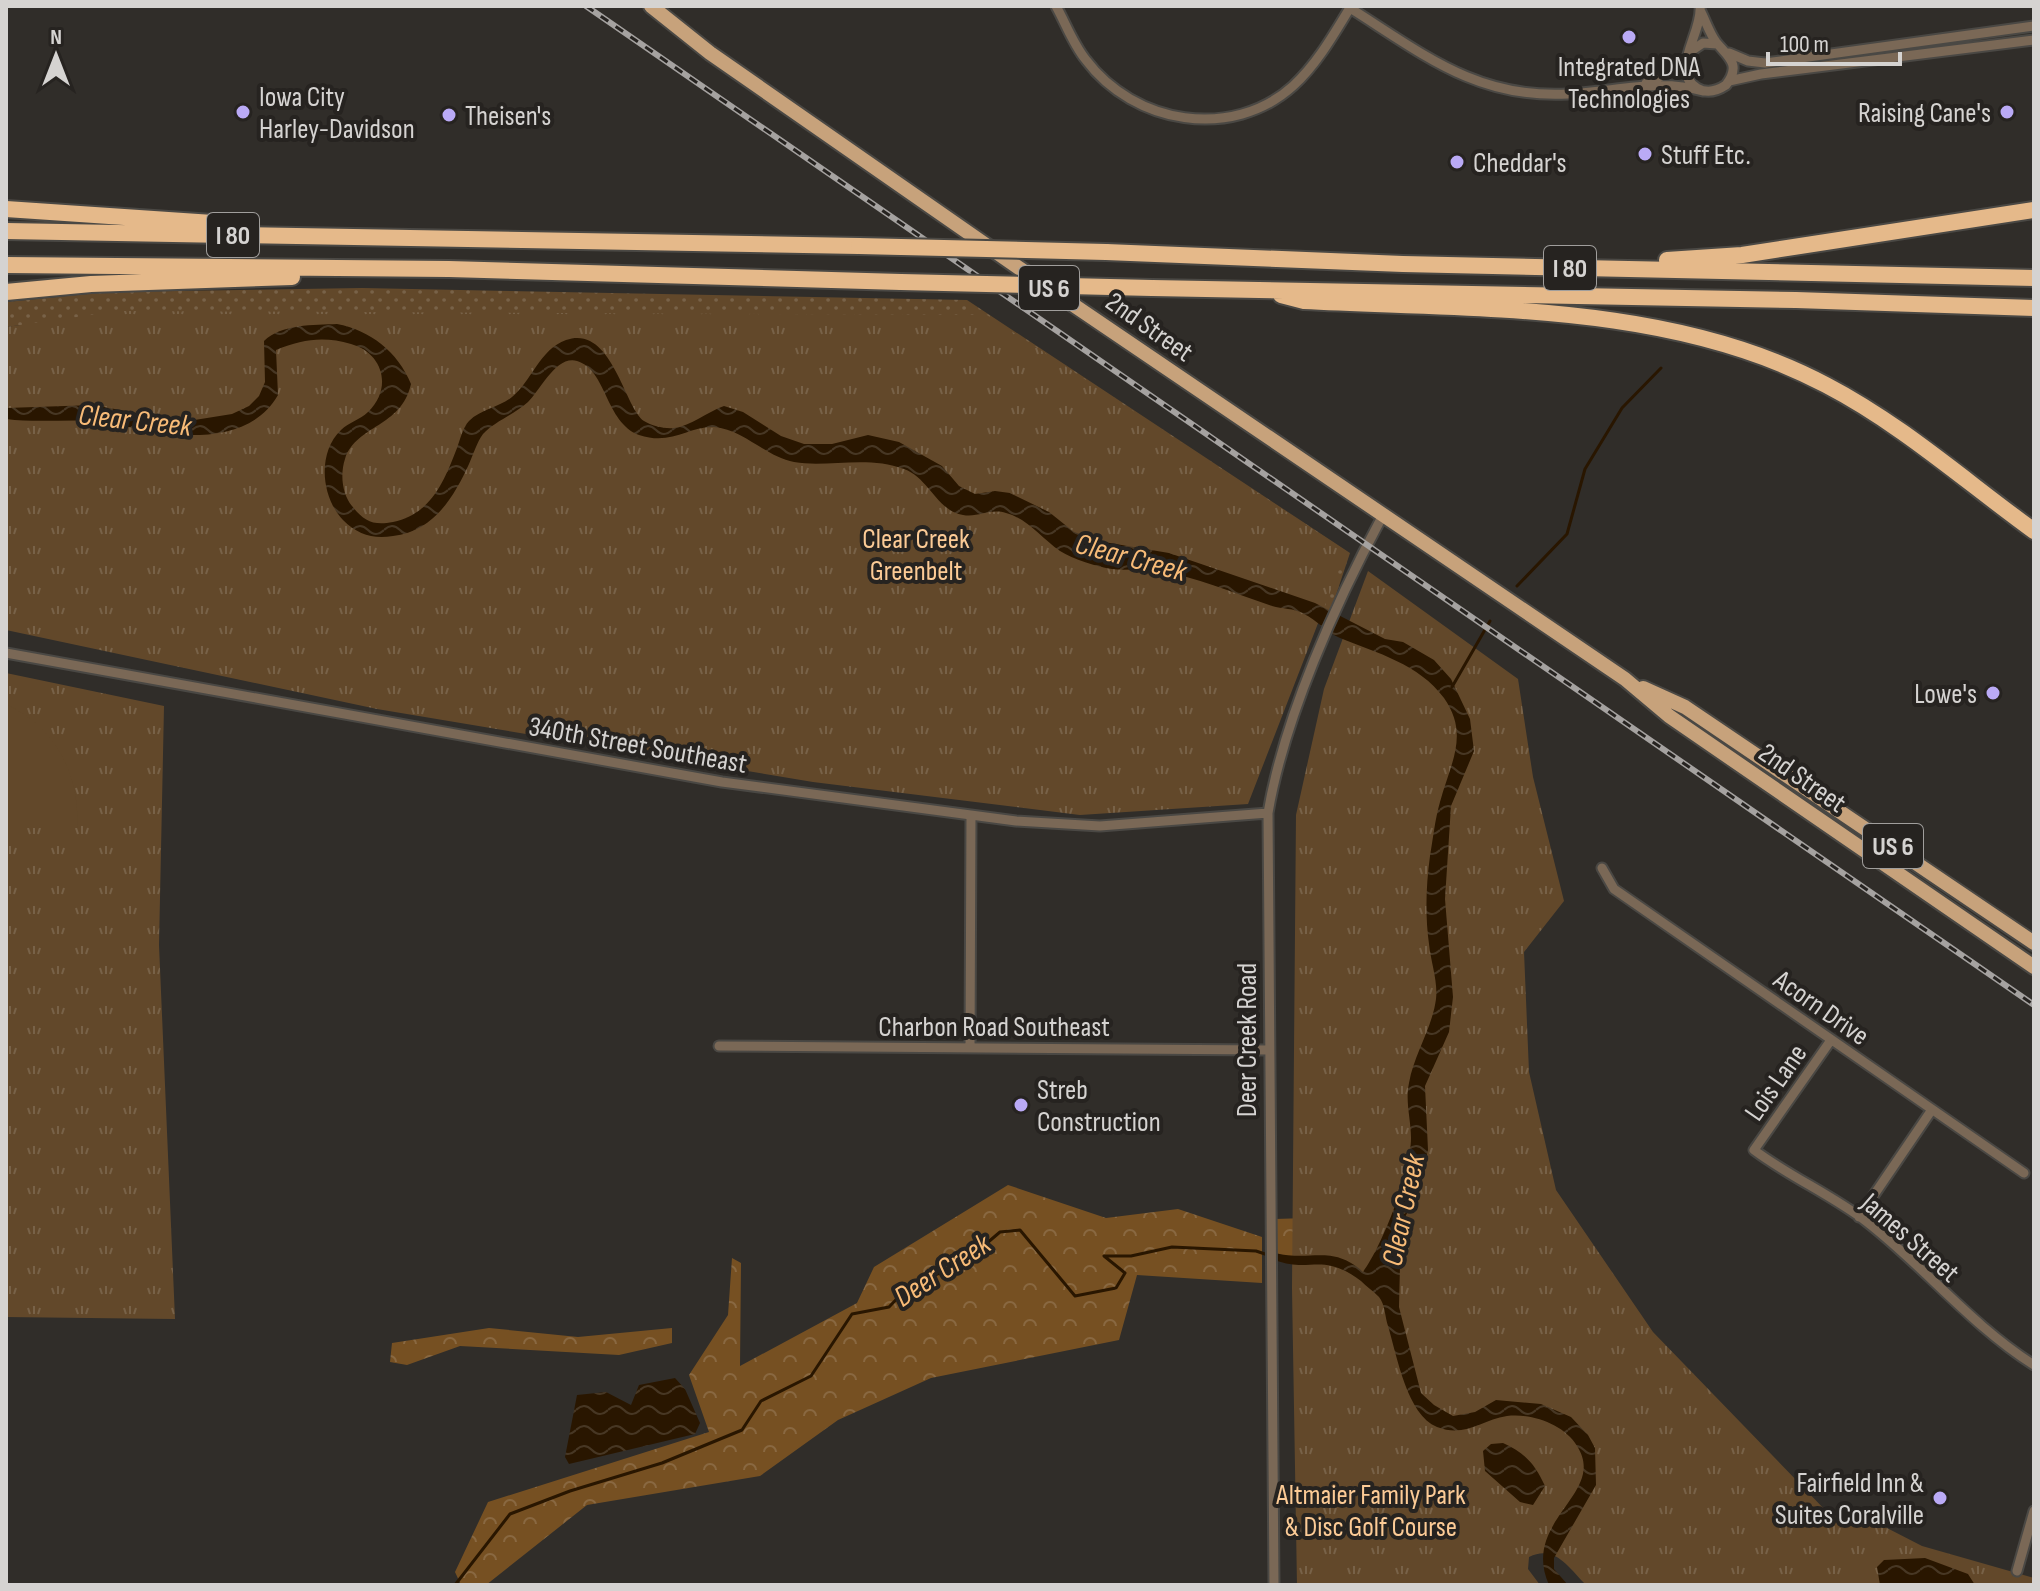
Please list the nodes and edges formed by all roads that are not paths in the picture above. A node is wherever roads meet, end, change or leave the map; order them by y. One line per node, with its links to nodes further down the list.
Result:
1 (651, 6): 25 (main road, 2nd Street / US 6)
2 (1056, 6): 3 (street)
3 (1350, 7): 12 (street)
4 (1701, 9): 7 (street); 8 (street)
5 (2034, 26): 9 (street)
6 (2034, 40): 11 (street)
7 (1717, 44): 8 (street); 9 (street)
8 (1691, 51): 10 (street)
9 (1729, 53): 11 (street)
10 (1684, 66): 12 (street); 13 (street)
11 (1729, 81): 13 (street)
12 (1643, 84): 13 (street)
13 (1703, 91)
14 (6, 209): 17 (highway)
15 (2034, 210): 19 (highway)
16 (6, 231): 17 (highway, I 80)
17 (459, 239): 19 (highway, I 80, bridge)
18 (6, 265): 20 (highway, I 80)
19 (1519, 266): 21 (highway, I 80)
20 (449, 269): 22 (highway, I 80, bridge); 23 (highway)
21 (2034, 278)
22 (1252, 288): 24 (highway, I 80); 26 (highway)
23 (6, 292)
24 (2034, 308)
25 (1382, 517): 28 (main road, 2nd Street / US 6); 29 (street, Deer Creek Road)
26 (2034, 531)
27 (6, 653): 30 (street, 340th Street Southeast)
28 (1625, 679): 32 (main road, 2nd Street / US 6); 33 (main road, 2nd Street / US 6)
29 (1268, 813): 30 (street, 340th Street Southeast); 37 (street, Deer Creek Road)
30 (971, 815): 36 (street)
31 (1602, 868): 34 (street, Acorn Drive)
32 (2034, 943)
33 (2034, 967)
34 (1831, 1040): 38 (street, Acorn Drive); 39 (street, Lois Lane)
35 (719, 1046): 36 (street, Charbon Road Southeast)
36 (970, 1048): 37 (street, Charbon Road Southeast)
37 (1269, 1050): 45 (street, Deer Creek Road)
38 (1931, 1111): 40 (street, Acorn Drive); 41 (street)
39 (1754, 1150): 41 (street, James Street)
40 (2024, 1173)
41 (1859, 1217): 42 (street, James Street)
42 (2034, 1365)
43 (2034, 1511): 44 (street)
44 (2017, 1571)
45 (1274, 1585)

